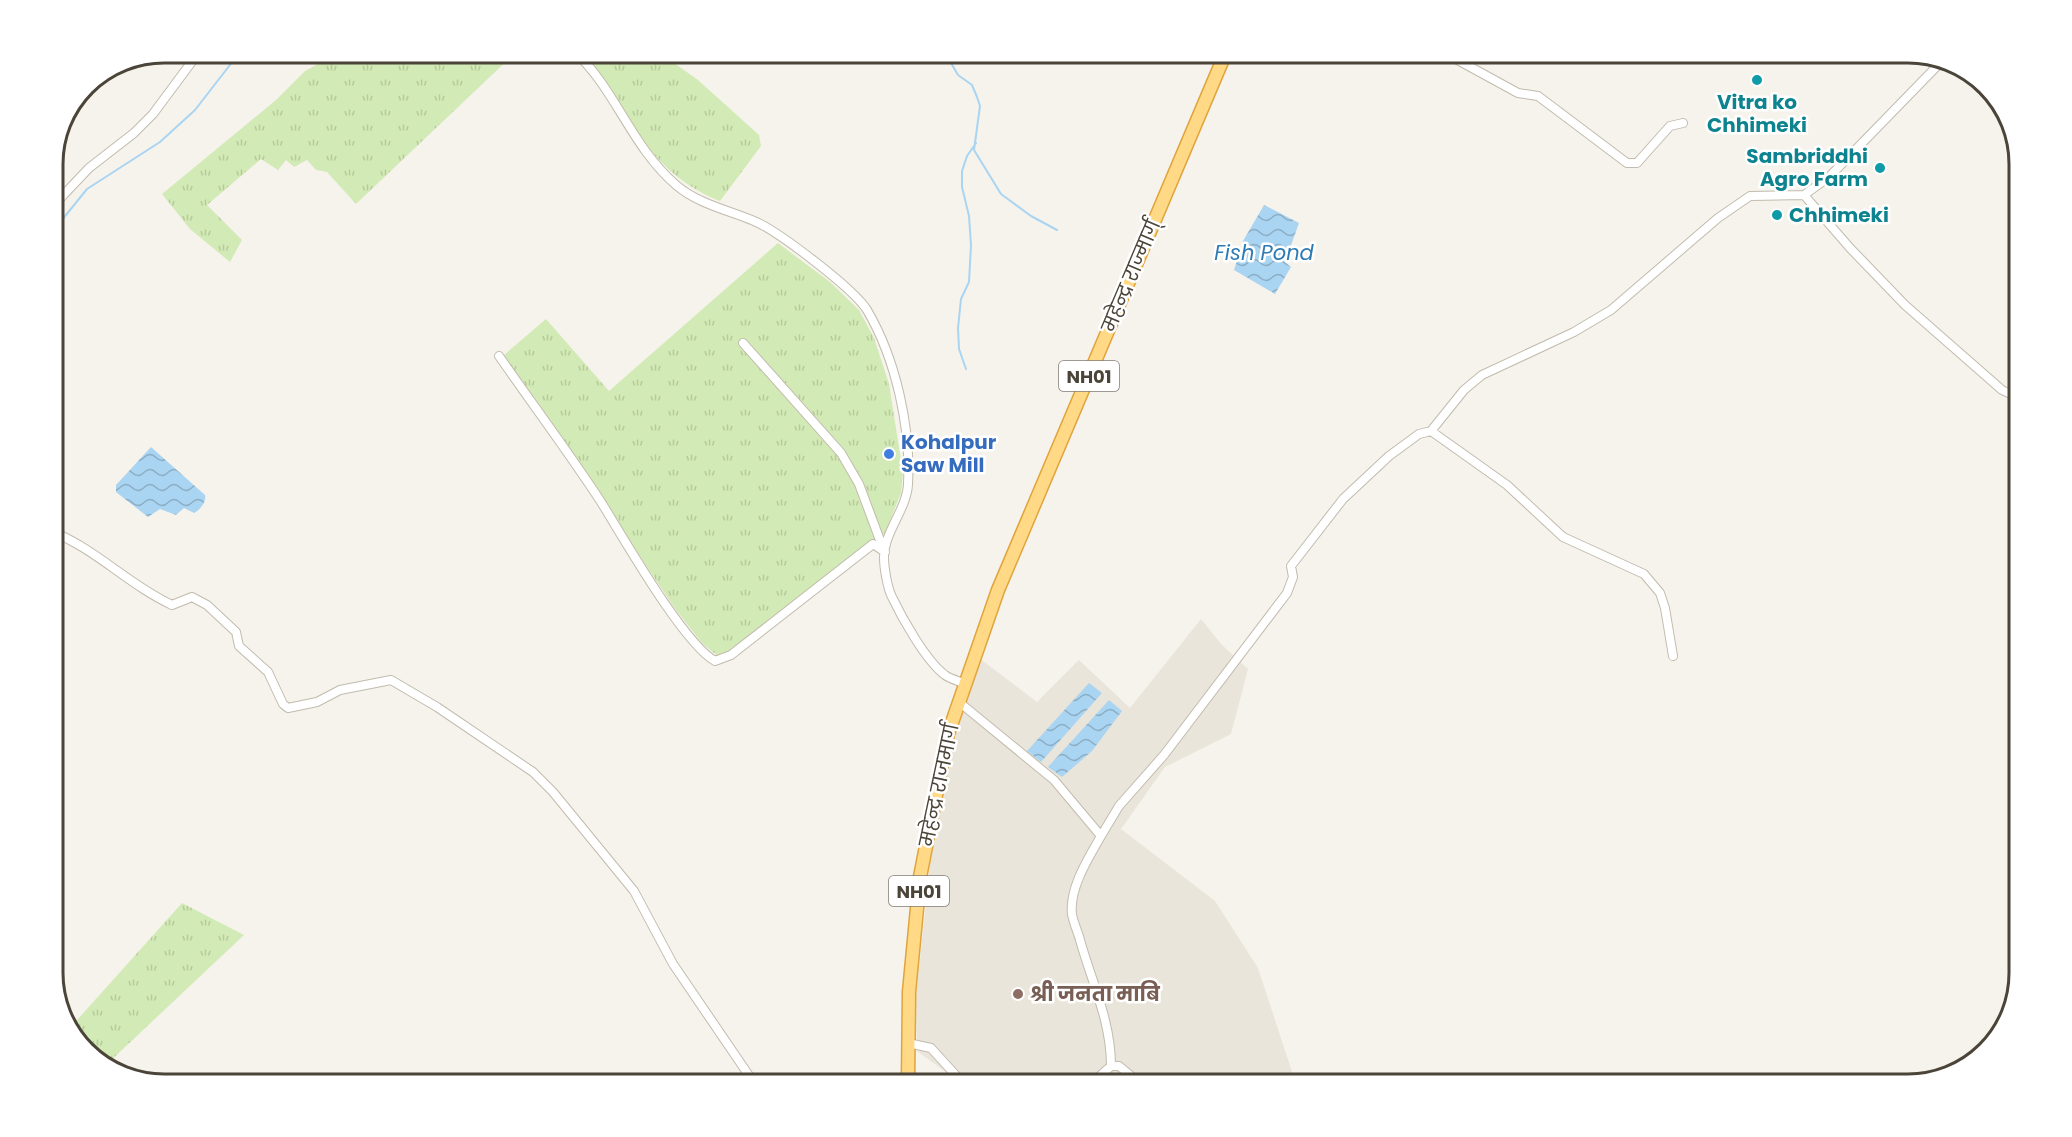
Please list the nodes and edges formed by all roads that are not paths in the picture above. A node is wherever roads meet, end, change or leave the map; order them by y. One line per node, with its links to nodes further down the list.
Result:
1 (191, 63): 7 (street)
2 (584, 63): 14 (street)
3 (1221, 63): 16 (highway, महेन्द्र राज्मार्ग् / NH01)
4 (1463, 63): 6 (street)
5 (1936, 67): 8 (street)
6 (1683, 123)
7 (63, 195)
8 (1804, 195): 11 (street); 12 (street)
9 (743, 343): 14 (street)
10 (499, 356): 14 (street)
11 (2009, 393)
12 (1431, 431): 15 (street); 18 (street)
13 (63, 536): 21 (street)
14 (885, 552): 16 (street)
15 (1672, 656)
16 (966, 684): 17 (highway, महेन्द्र राज्मार्ग् / NH01)
17 (959, 702): 18 (street); 19 (highway, महेन्द्र राजमार्ग / NH01)
18 (1101, 836): 20 (street)
19 (908, 1043): 22 (highway, महेन्द्र राजमार्ग / NH01); 23 (street)
20 (1111, 1065): 24 (street); 25 (street)
21 (748, 1074)
22 (908, 1074)
23 (958, 1074)
24 (1102, 1074)
25 (1129, 1074)

